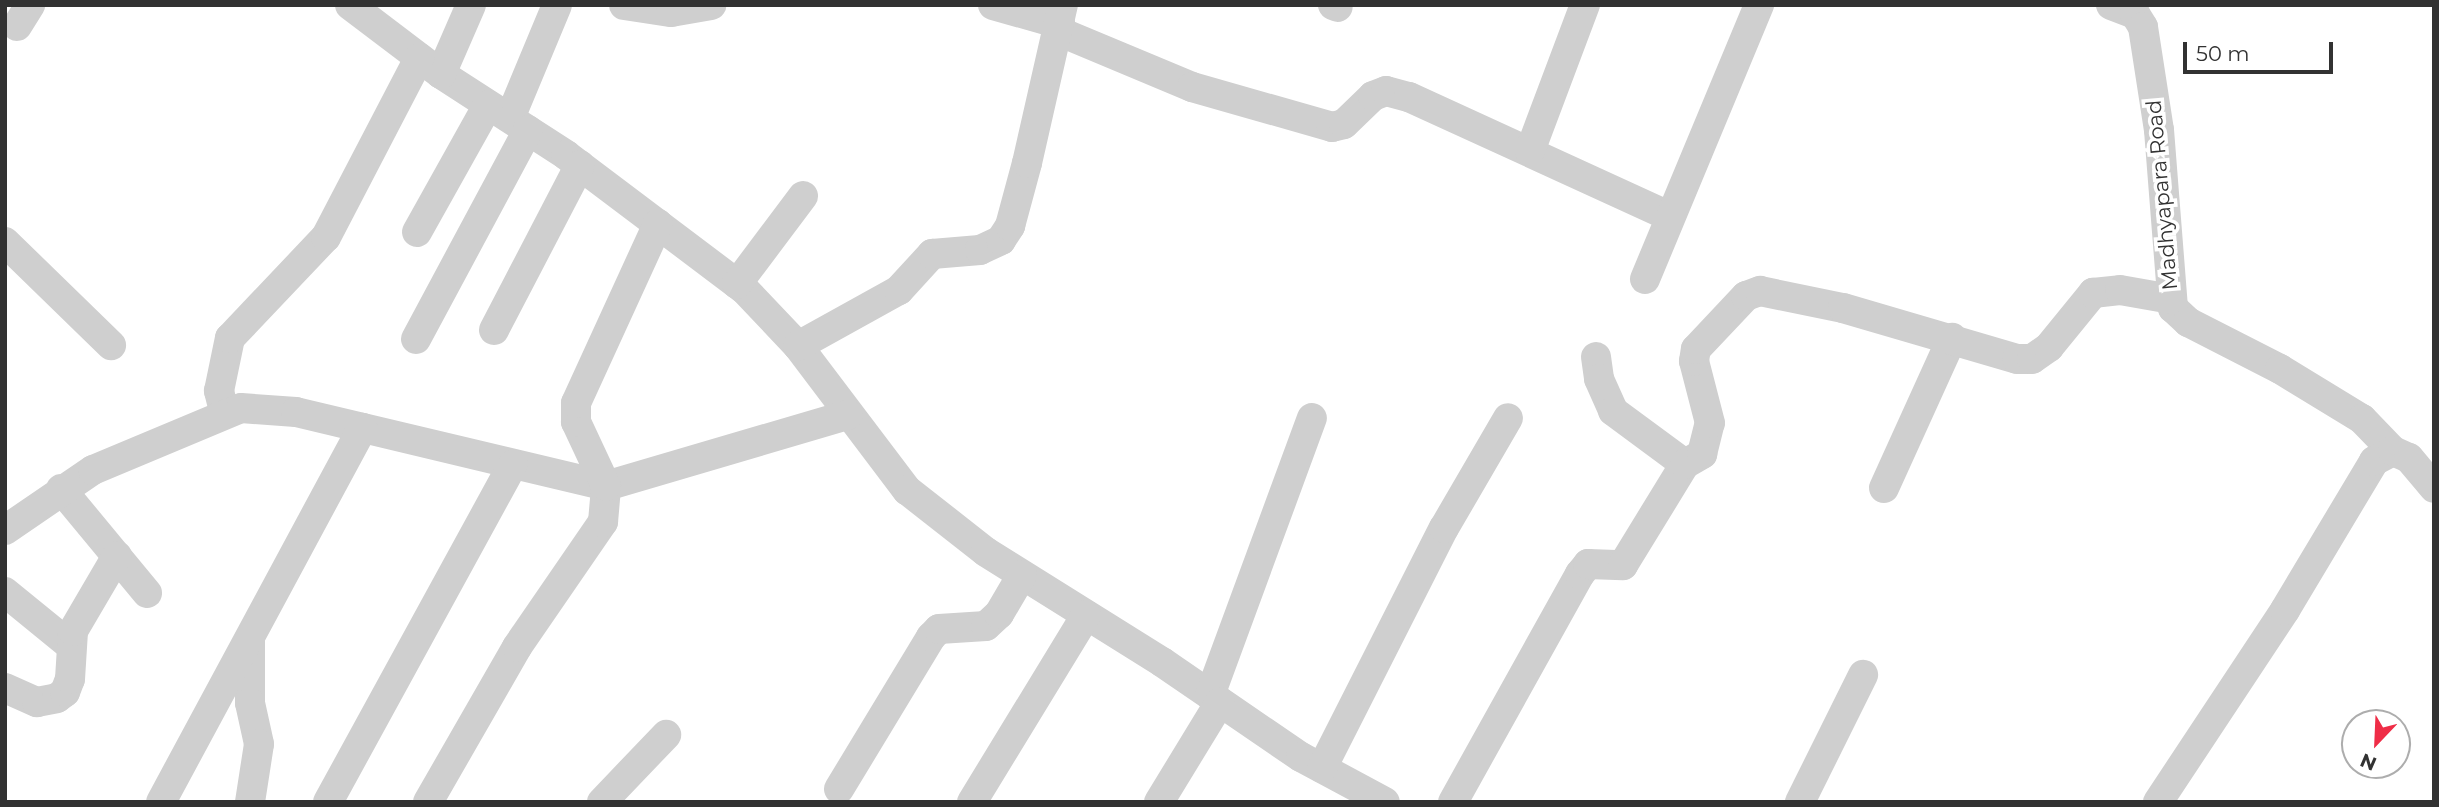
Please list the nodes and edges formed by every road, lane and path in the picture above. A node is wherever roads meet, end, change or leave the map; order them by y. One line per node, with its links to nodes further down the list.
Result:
1 (349, 5): 11 (street)
2 (471, 5): 11 (street)
3 (557, 5): 12 (street)
4 (624, 5): 5 (street)
5 (711, 5)
6 (993, 5): 10 (street)
7 (1585, 5): 13 (street)
8 (1759, 5): 16 (street)
9 (2111, 5): 22 (street, Madhyapara Road)
10 (1060, 20): 13 (street); 27 (street)
11 (430, 66): 12 (street); 29 (street)
12 (509, 118): 14 (street); 18 (street); 25 (street)
13 (1530, 151): 16 (street)
14 (580, 165): 17 (street); 23 (street)
15 (803, 196): 21 (street)
16 (1670, 216): 20 (street)
17 (658, 224): 21 (street); 37 (street)
18 (417, 232)
19 (5, 242): 26 (street)
20 (1646, 279)
21 (737, 284): 27 (street)
22 (2171, 299): 24 (street); 34 (street, Madhyapara Road)
23 (494, 330)
24 (1952, 338): 36 (street); 38 (street)
25 (416, 339)
26 (111, 345)
27 (798, 346): 30 (street)
28 (1597, 357): 36 (street)
29 (224, 411): 33 (street); 40 (street)
30 (848, 415): 37 (street); 43 (street)
31 (1312, 418): 51 (street)
32 (1508, 418): 53 (street)
33 (362, 428): 35 (street); 47 (street)
34 (2393, 451): 39 (street, Madhyapara Road); 65 (street)
35 (513, 464): 37 (street); 57 (street)
36 (1685, 464): 63 (street)
37 (606, 486): 58 (street)
38 (1884, 488)
39 (2434, 488)
40 (61, 489): 41 (street); 42 (street)
41 (5, 530)
42 (117, 556): 45 (street); 48 (street)
43 (1022, 575): 46 (street); 54 (street)
44 (5, 592): 48 (street)
45 (147, 593)
46 (1086, 615): 51 (street); 60 (street)
47 (250, 639): 55 (street); 56 (street)
48 (70, 645): 50 (street)
49 (1863, 675): 64 (street)
50 (5, 688)
51 (1215, 699): 53 (street); 61 (street)
52 (666, 736): 59 (street)
53 (1322, 768): 62 (street)
54 (839, 789)
55 (161, 802)
56 (250, 802)
57 (328, 802)
58 (428, 802)
59 (602, 802)
60 (972, 802)
61 (1159, 802)
62 (1385, 802)
63 (1453, 802)
64 (1800, 802)
65 (2158, 802)

